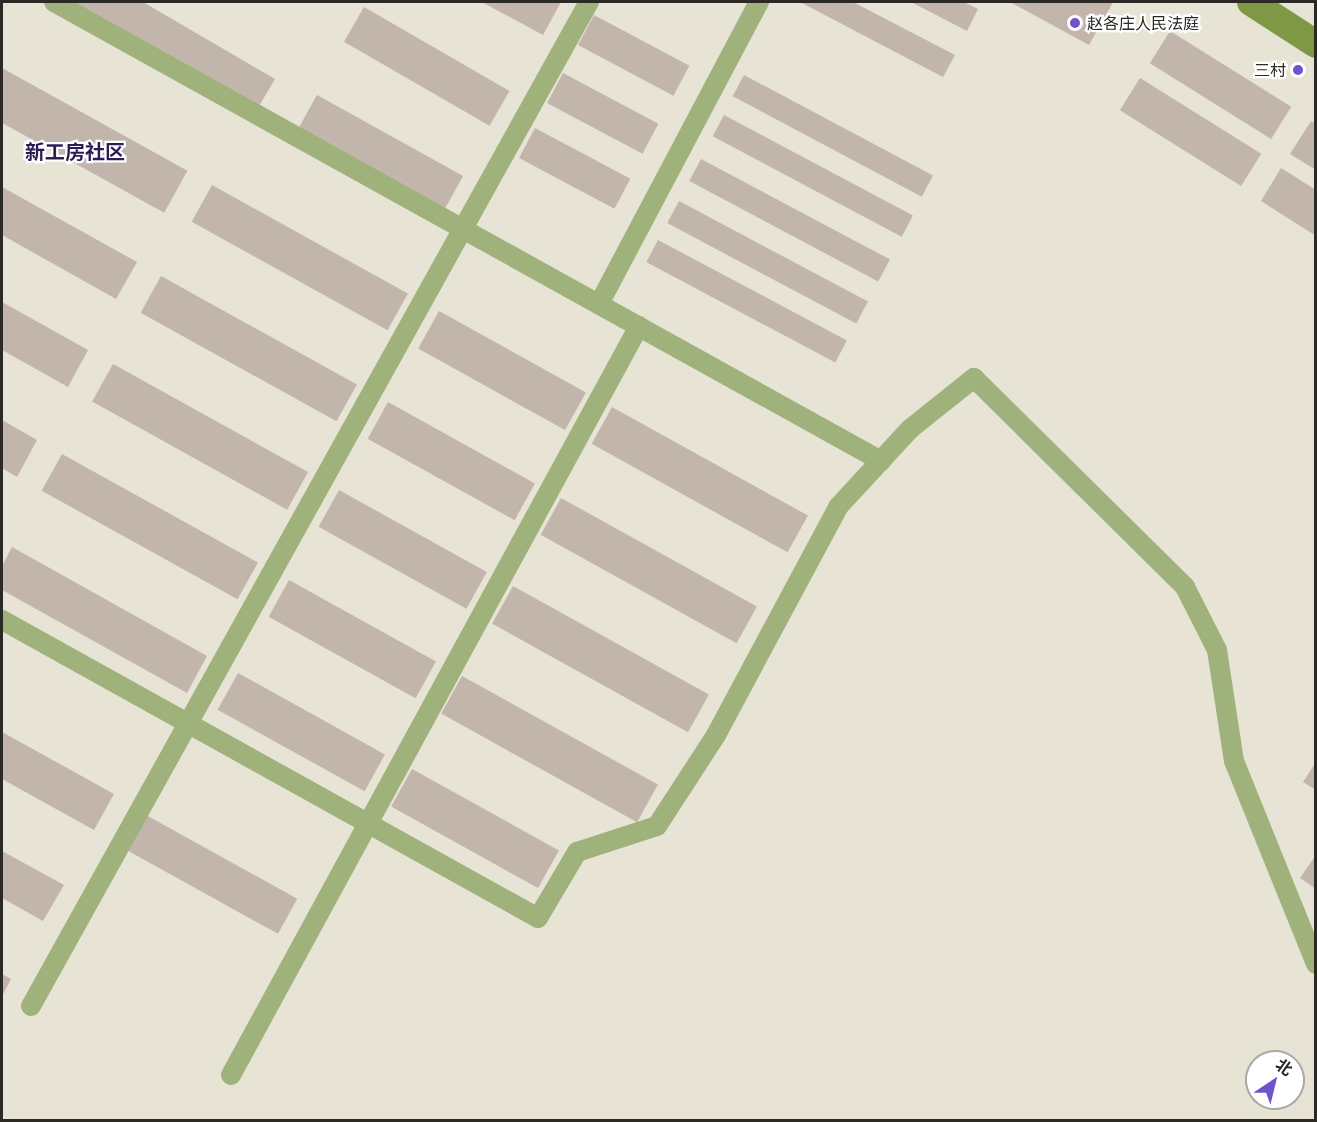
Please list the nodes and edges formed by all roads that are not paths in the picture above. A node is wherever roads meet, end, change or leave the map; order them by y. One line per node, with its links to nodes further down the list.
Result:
1 (54, 2): 6 (street)
2 (590, 2): 6 (street)
3 (759, 2): 7 (street)
4 (1251, 2): 5 (street)
5 (1316, 44)
6 (463, 229): 7 (street); 11 (street)
7 (599, 304): 8 (street)
8 (639, 326): 9 (street); 12 (street)
9 (881, 461): 12 (street); 13 (street)
10 (2, 621): 11 (street)
11 (188, 724): 12 (street); 14 (street)
12 (368, 824): 15 (street)
13 (1316, 964)
14 (31, 1006)
15 (231, 1074)

